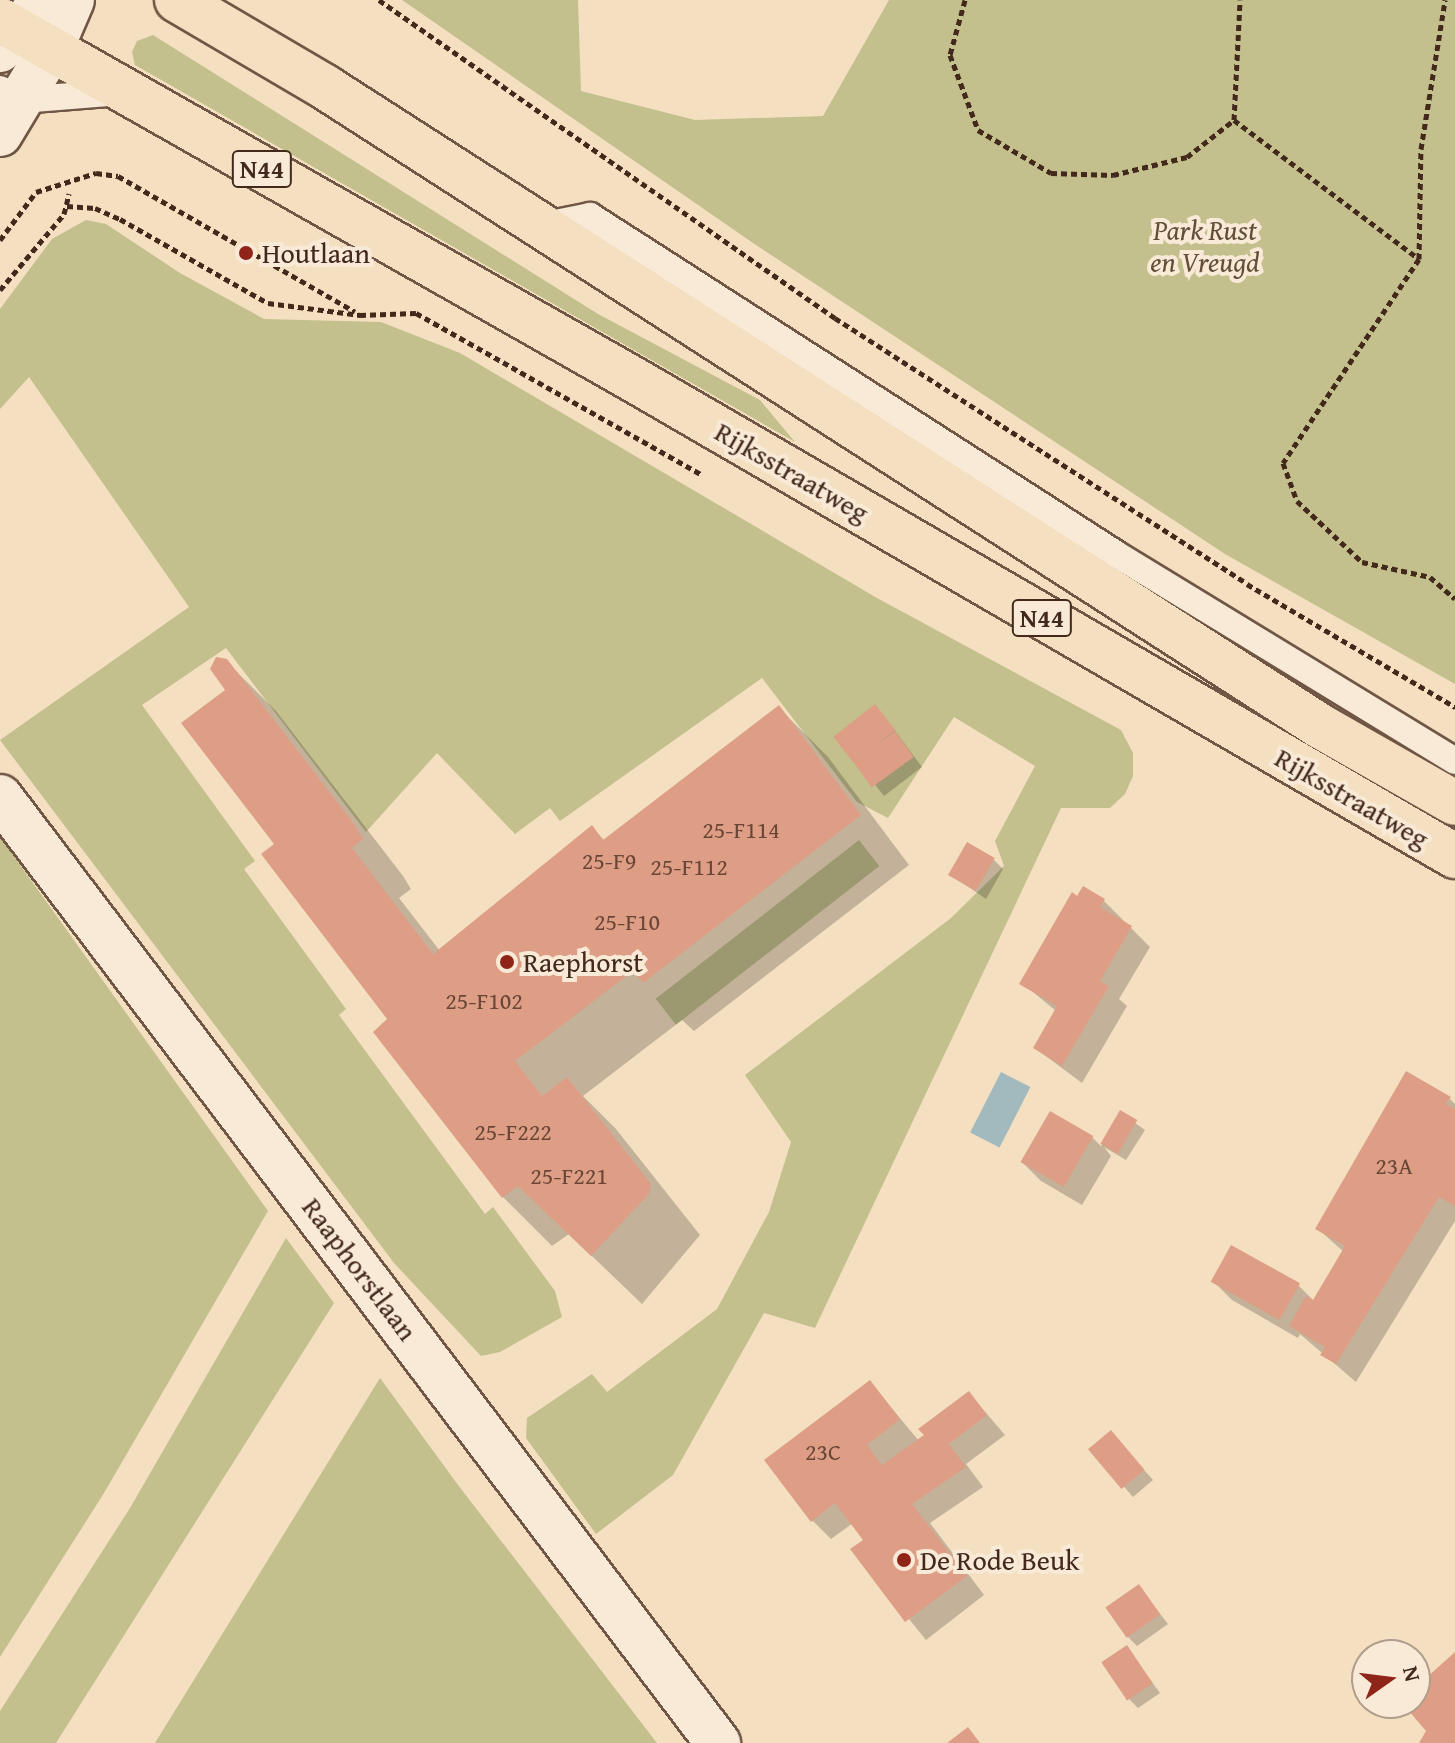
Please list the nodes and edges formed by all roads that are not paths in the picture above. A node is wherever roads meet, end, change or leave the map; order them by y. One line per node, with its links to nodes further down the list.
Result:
1 (72, 0): 3 (street)
2 (177, 0): 6 (main road, Rijksstraatweg / N44)
3 (22, 29): 4 (main road, Rijksstraatweg / N44); 5 (street)
4 (126, 92): 5 (lane); 10 (main road, Rijksstraatweg / N44)
5 (7, 108)
6 (541, 226): 7 (lane); 9 (main road, Rijksstraatweg / N44)
7 (1455, 761)
8 (0, 797): 11 (street, Raaphorstlaan)
9 (1455, 803)
10 (1455, 856)
11 (718, 1743)

